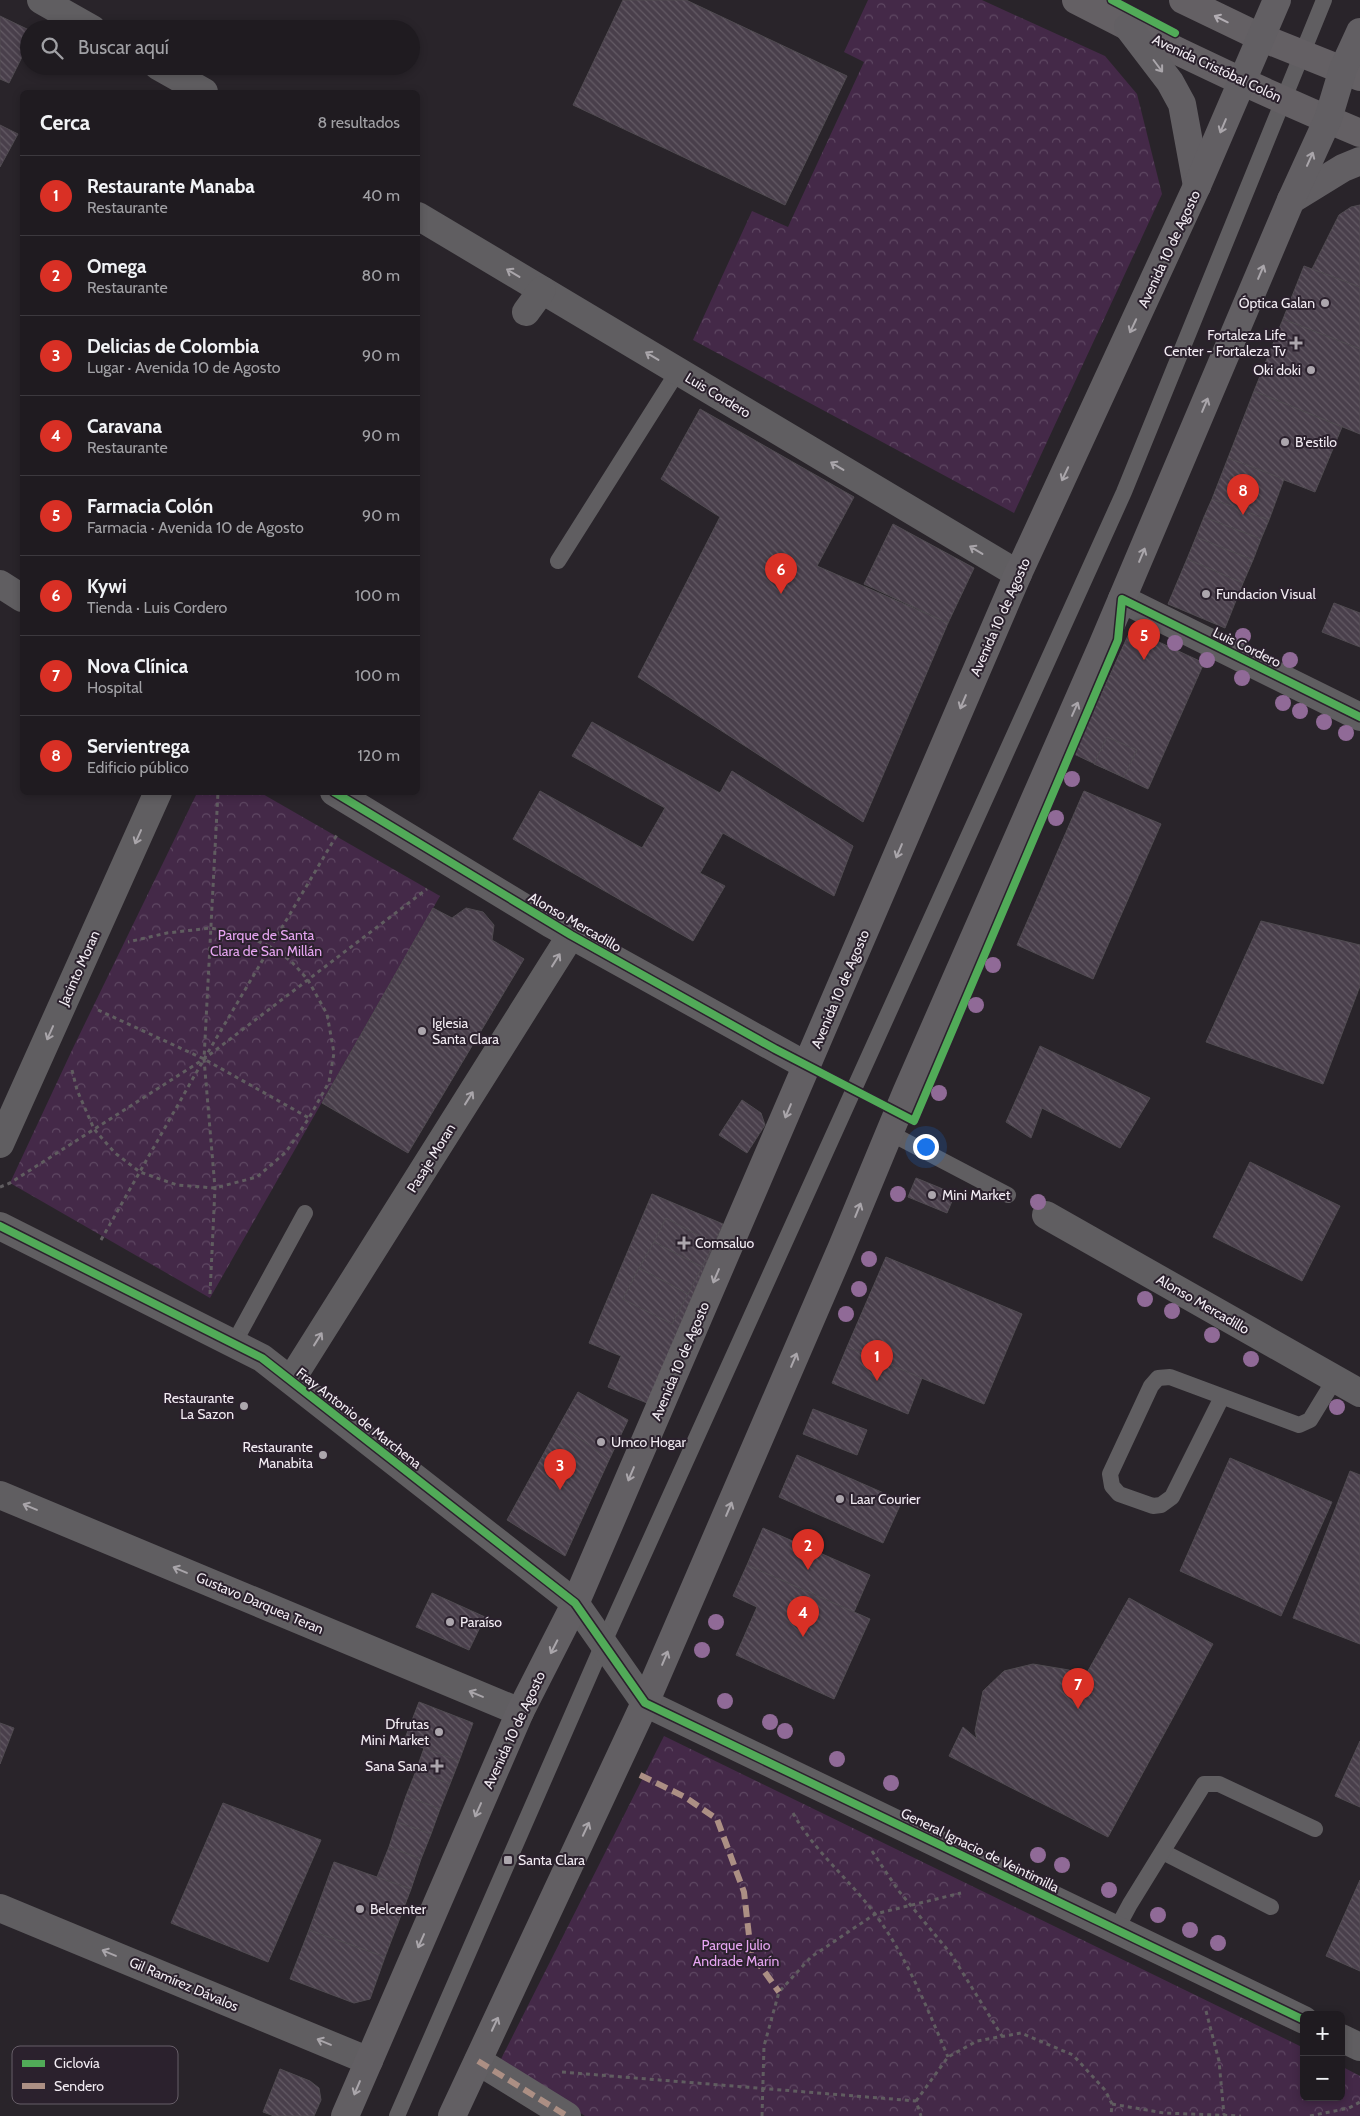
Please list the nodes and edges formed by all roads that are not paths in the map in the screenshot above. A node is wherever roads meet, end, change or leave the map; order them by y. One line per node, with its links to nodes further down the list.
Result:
1 (41, 0): 6 (street)
2 (1076, 0): 7 (street, Avenida Cristóbal Colón)
3 (1183, 0): 9 (street, one-way to 3)
4 (1277, 0): 9 (main road, Avenida 10 de Agosto)
5 (1324, 0): 10 (lane)
6 (76, 20)
7 (1128, 27): 13 (street, Avenida Cristóbal Colón); 19 (main road, one-way to 19)
8 (1360, 32): 11 (main road)
9 (1260, 37): 10 (street); 13 (main road, Avenida 10 de Agosto)
10 (1301, 54): 11 (street); 15 (lane)
11 (1352, 73): 16 (main road)
12 (174, 75): 14 (street)
13 (1242, 81): 15 (street, Avenida Cristóbal Colón); 19 (main road, Avenida 10 de Agosto, one-way to 19)
14 (200, 90)
15 (1283, 99): 16 (street, Avenida Cristóbal Colón); 48 (lane)
16 (1328, 120): 17 (street, Avenida Cristóbal Colón); 20 (main road, one-way to 16)
17 (1360, 133)
18 (1360, 161): 20 (main road)
19 (1197, 186): 26 (main road, Avenida 10 de Agosto, one-way to 26)
20 (1291, 200): 29 (main road, one-way to 20)
21 (420, 217): 22 (street, Luis Cordero, one-way to 21)
22 (542, 290): 23 (street); 24 (street, Luis Cordero, one-way to 22)
23 (526, 312)
24 (678, 371): 25 (lane); 26 (street, Luis Cordero, one-way to 24)
25 (558, 561)
26 (1018, 574): 34 (main road, Avenida 10 de Agosto, one-way to 34)
27 (0, 584): 28 (street)
28 (20, 597)
29 (1122, 600): 30 (street, Luis Cordero); 35 (main road, one-way to 29)
30 (1360, 717)
31 (157, 795): 36 (street, Jacinto Moran, one-way to 36)
32 (339, 795): 33 (street, Alonso Mercadillo)
33 (571, 935): 34 (street, Alonso Mercadillo); 43 (street, Pasaje Moran, one-way to 33)
34 (807, 1066): 47 (main road, Avenida 10 de Agosto, one-way to 47)
35 (890, 1133): 37 (lane); 49 (main road, one-way to 35)
36 (0, 1144)
37 (1008, 1195)
38 (305, 1213): 41 (lane)
39 (1046, 1216): 42 (street, Alonso Mercadillo)
40 (0, 1226): 41 (street, Fray Antonio de Marchena)
41 (234, 1343): 43 (street, Fray Antonio de Marchena)
42 (1335, 1379): 44 (street, Alonso Mercadillo); 45 (lane)
43 (292, 1380): 47 (street, Fray Antonio de Marchena)
44 (1360, 1393)
45 (1222, 1397): 45 (lane)
46 (0, 1494): 50 (street, Gustavo Darquea Teran, one-way to 46)
47 (575, 1603): 48 (street, Fray Antonio de Marchena); 50 (main road, Avenida 10 de Agosto, one-way to 50)
48 (604, 1642): 49 (street, Fray Antonio de Marchena); 62 (lane)
49 (645, 1703): 55 (street, General Ignacio de Veintimilla); 60 (main road, one-way to 49)
50 (520, 1712): 59 (main road, Avenida 10 de Agosto, one-way to 59)
51 (1315, 1829): 52 (lane)
52 (1163, 1852): 53 (lane); 55 (lane)
53 (1271, 1907)
54 (0, 1908): 59 (street, Gil Ramírez Dávalos, one-way to 54)
55 (1116, 1930): 56 (street, General Ignacio de Veintimilla)
56 (1300, 2018)
57 (1345, 2040): 58 (street)
58 (1360, 2047)
59 (369, 2061): 61 (main road, Avenida 10 de Agosto, one-way to 61)
60 (478, 2061): 63 (main road); 64 (street)
61 (346, 2116)
62 (397, 2116)
63 (452, 2116)
64 (567, 2116)

